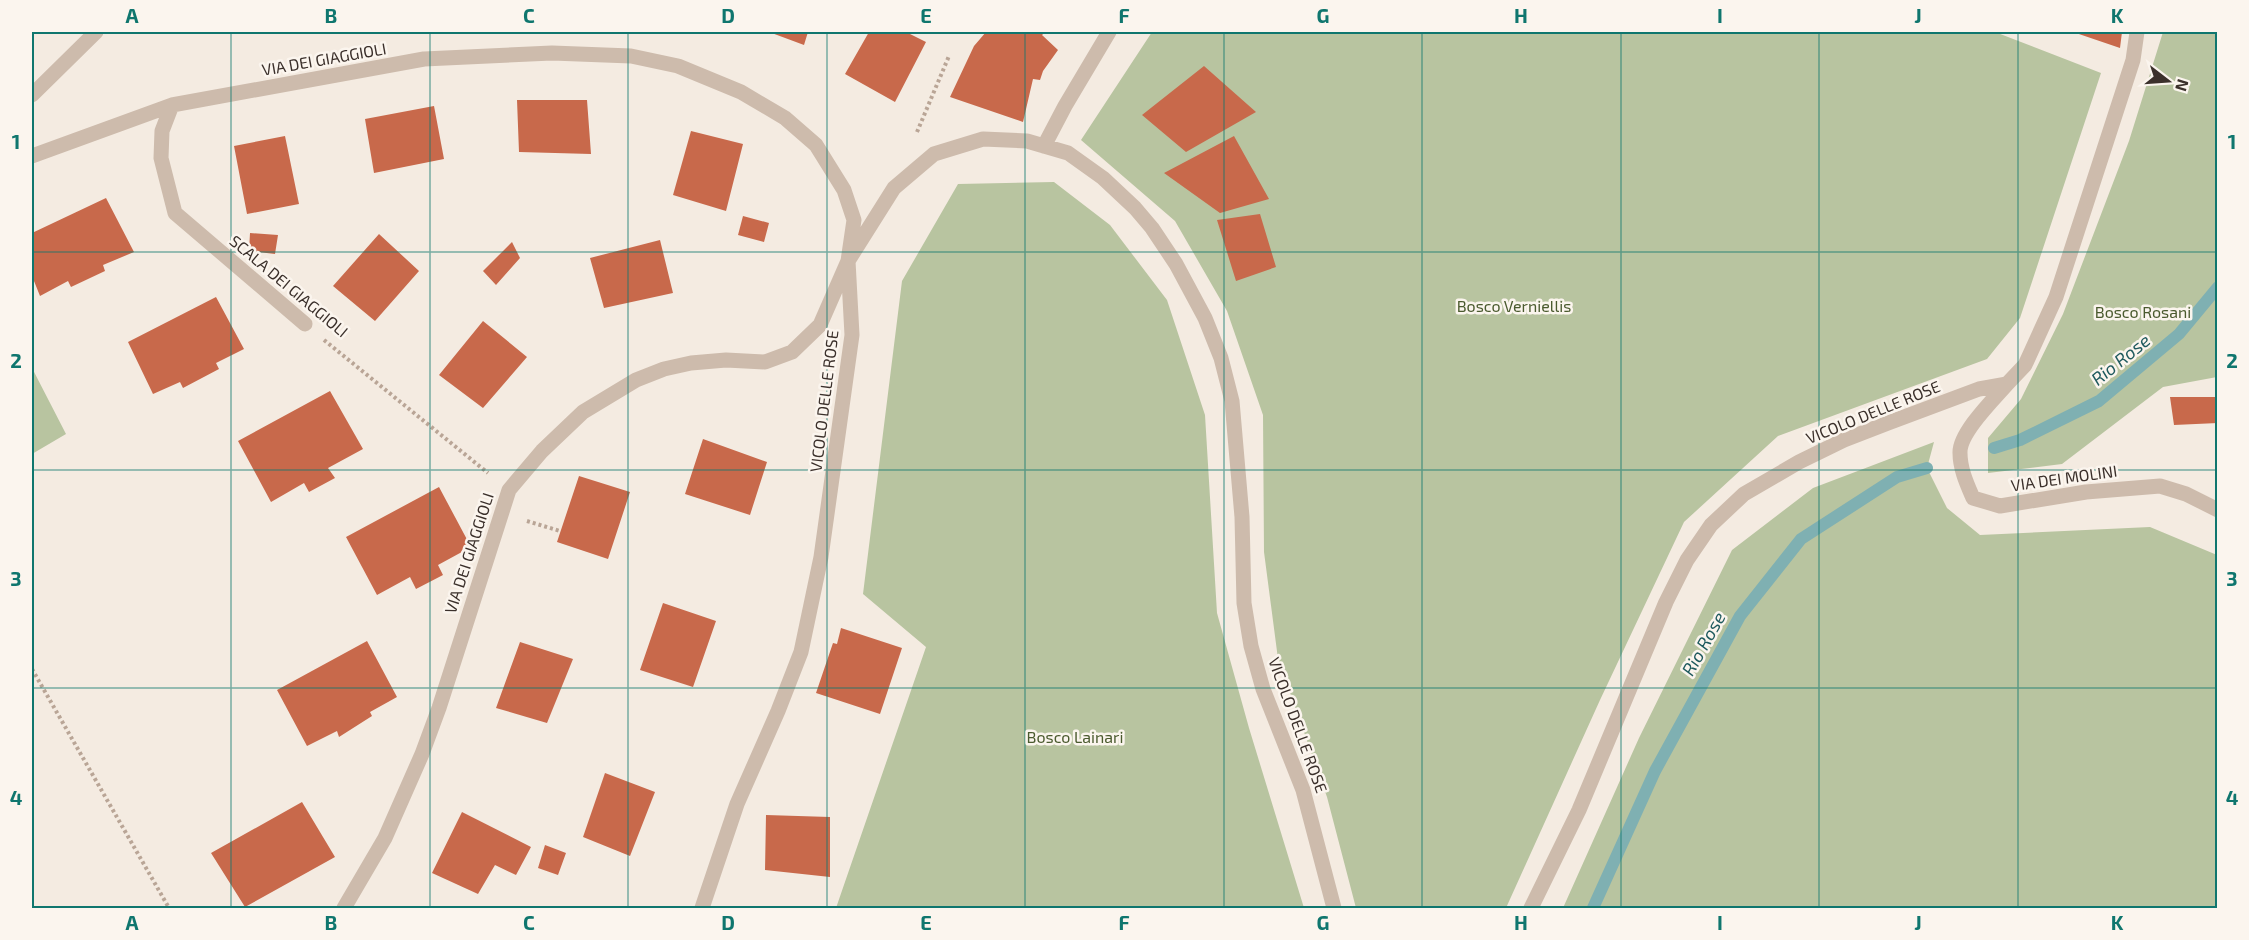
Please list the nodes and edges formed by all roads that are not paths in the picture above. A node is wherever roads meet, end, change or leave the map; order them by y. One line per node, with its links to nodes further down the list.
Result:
1 (96, 32): 4 (street)
2 (1109, 32): 6 (street)
3 (2137, 32): 10 (street)
4 (32, 95)
5 (172, 105): 7 (street, VIA DEI GIAGGIOLI); 8 (street, VIA DEI GIAGGIOLI); 9 (street, SCALA DEI GIAGGIOLI)
6 (1044, 146): 8 (street, VICOLO DELLE ROSE); 14 (street, VICOLO DELLE ROSE)
7 (32, 156)
8 (848, 261): 12 (street, VIA DEI GIAGGIOLI); 13 (street, VICOLO DELLE ROSE)
9 (305, 324)
10 (2007, 384): 11 (street, VIA DEI MOLINI); 15 (street, VICOLO DELLE ROSE)
11 (2217, 510)
12 (344, 909)
13 (702, 909)
14 (1334, 909)
15 (1531, 909)

